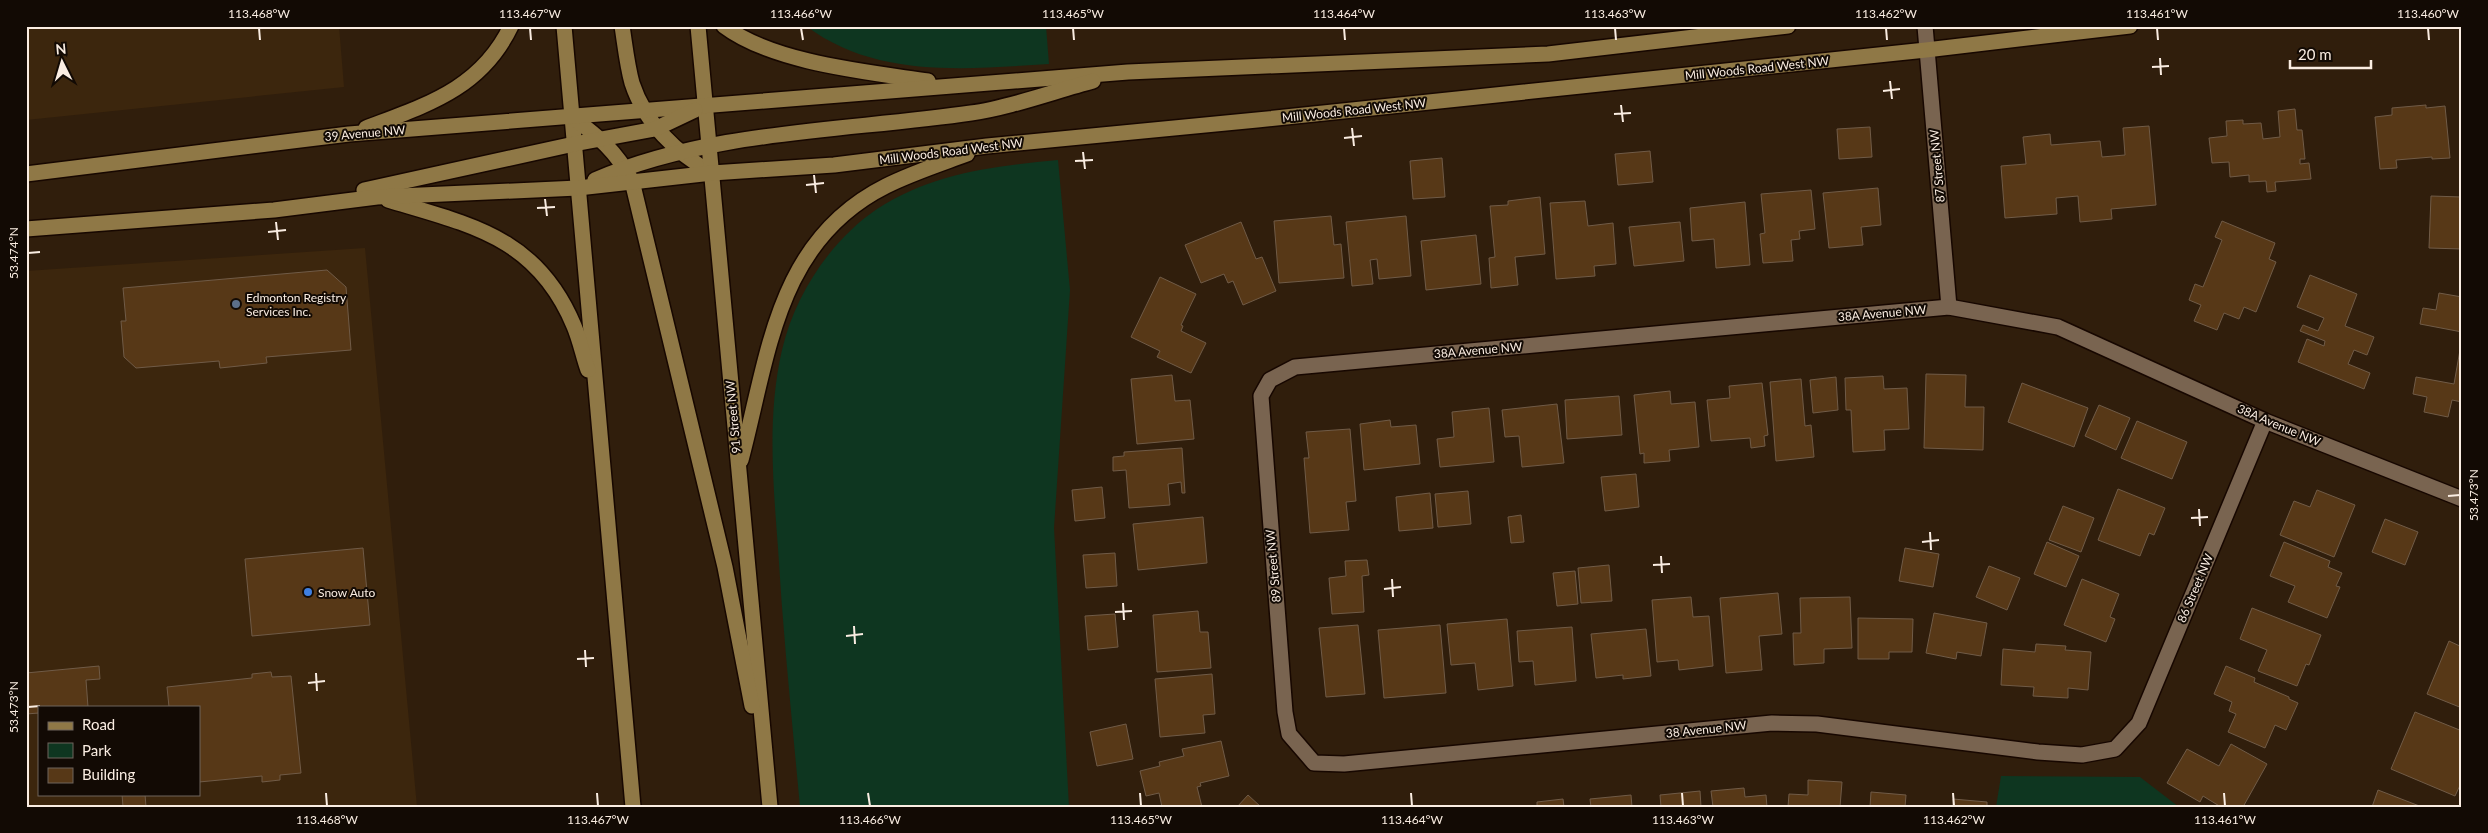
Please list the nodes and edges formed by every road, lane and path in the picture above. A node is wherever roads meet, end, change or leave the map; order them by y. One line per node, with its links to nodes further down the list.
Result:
1 (512, 26): 16 (main road)
2 (564, 26): 14 (main road)
3 (622, 26): 13 (main road)
4 (698, 26): 12 (main road, 91 Street NW)
5 (724, 26): 11 (main road)
6 (1788, 26): 10 (main road)
7 (1926, 26): 9 (street, 87 Street NW)
8 (2130, 26): 9 (main road, Mill Woods Road West NW)
9 (1926, 50): 20 (main road, Mill Woods Road West NW); 30 (street, 87 Street NW)
10 (1128, 72): 11 (main road); 19 (main road)
11 (954, 85): 12 (main road)
12 (706, 105): 13 (main road, 39 Avenue NW); 15 (main road); 19 (main road, 91 Street NW)
13 (644, 111): 14 (main road, 39 Avenue NW); 15 (main road)
14 (572, 117): 16 (main road, 39 Avenue NW); 17 (main road); 18 (main road)
15 (656, 128): 17 (main road); 21 (main road)
16 (349, 134): 24 (main road, 39 Avenue NW)
17 (602, 139): 18 (main road); 22 (main road)
18 (574, 144): 26 (main road); 28 (main road)
19 (709, 145): 21 (main road); 23 (main road, 91 Street NW)
20 (988, 146): 23 (main road, Mill Woods Road West NW); 34 (main road)
21 (681, 151): 22 (main road); 23 (main road)
22 (625, 167): 25 (main road); 26 (main road)
23 (712, 173): 25 (main road, Mill Woods Road West NW); 34 (main road, 91 Street NW)
24 (26, 174)
25 (632, 180): 26 (main road, Mill Woods Road West NW); 38 (main road)
26 (578, 188): 27 (main road); 32 (main road)
27 (377, 196): 28 (main road); 32 (main road)
28 (274, 210): 29 (main road)
29 (26, 229)
30 (1949, 307): 31 (street, 38A Avenue NW); 33 (street, 38A Avenue NW)
31 (1270, 380): 37 (street, 89 Street NW)
32 (597, 400): 39 (main road)
33 (2265, 421): 35 (street, 38A Avenue NW); 36 (street, 86 Street NW)
34 (738, 471): 38 (main road, 91 Street NW)
35 (2462, 499)
36 (2115, 749): 37 (street, 38 Avenue NW)
37 (1302, 751)
38 (770, 802)
39 (633, 807)

